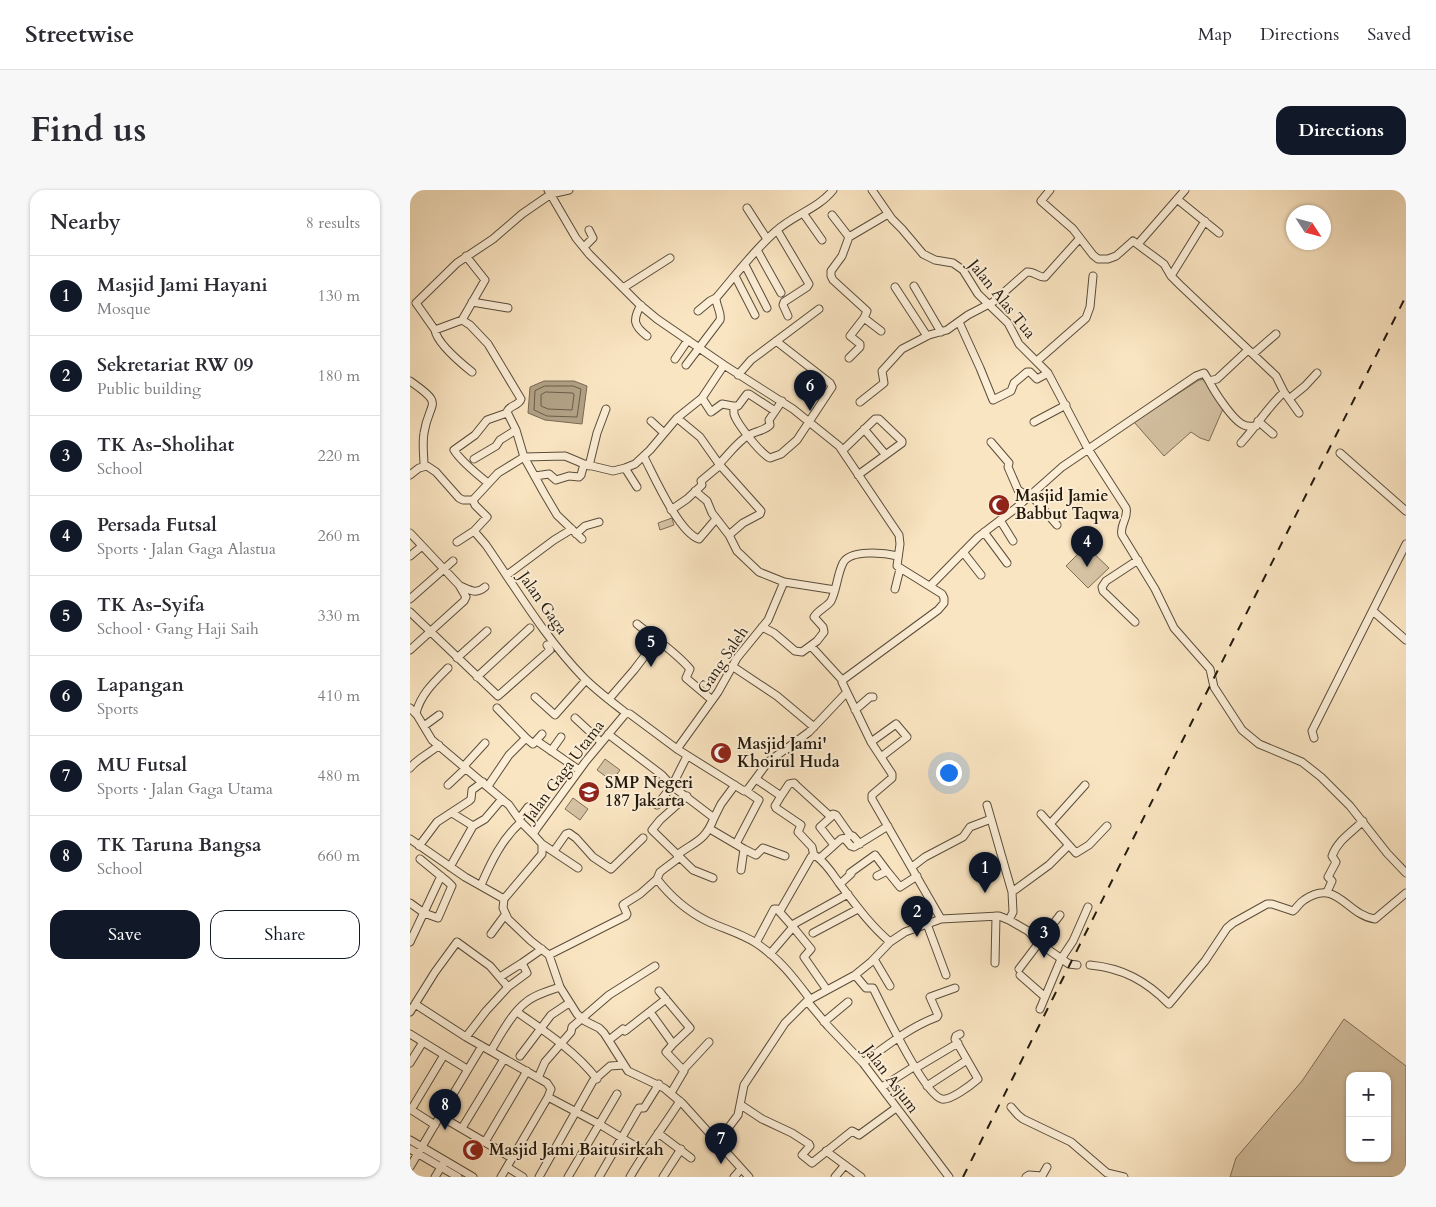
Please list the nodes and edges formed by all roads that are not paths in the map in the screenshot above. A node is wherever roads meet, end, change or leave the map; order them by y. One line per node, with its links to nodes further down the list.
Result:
1 (569, 190): 6 (street)
2 (833, 190): 9 (street)
3 (872, 190): 10 (street, Jalan Alas Tua)
4 (1050, 190): 17 (street)
5 (1185, 190): 7 (street)
6 (549, 192): 21 (street); 23 (street)
7 (1178, 199): 12 (street); 20 (street)
8 (747, 208): 18 (street)
9 (803, 213): 14 (street); 19 (street)
10 (888, 214): 16 (street); 36 (street, Jalan Alas Tua)
11 (832, 215): 16 (street)
12 (1205, 221): 15 (street); 28 (street)
13 (589, 230): 21 (street)
14 (776, 230): 18 (street); 43 (street)
15 (1219, 232)
16 (849, 237): 44 (street)
17 (1080, 238): 20 (street); 36 (street)
18 (767, 239): 22 (street)
19 (822, 240)
20 (1138, 244): 28 (street)
21 (584, 247): 31 (street)
22 (757, 250): 25 (street); 32 (street)
23 (466, 256): 34 (street); 35 (street)
24 (670, 258): 31 (street)
25 (745, 265): 26 (street); 39 (street)
26 (735, 276): 33 (street); 42 (street)
27 (1093, 276): 59 (street)
28 (1171, 276): 56 (street)
29 (914, 286): 49 (street)
30 (895, 287): 52 (street)
31 (623, 288): 37 (street)
32 (781, 293)
33 (716, 298): 41 (street); 55 (street)
34 (472, 302): 38 (street); 45 (street)
35 (413, 303): 47 (street)
36 (988, 304): 46 (street); 59 (street, Jalan Alas Tua)
37 (640, 305): 51 (street); 53 (street)
38 (508, 308)
39 (767, 308)
40 (820, 309): 54 (street)
41 (698, 311)
42 (755, 314)
43 (788, 316)
44 (864, 318): 48 (street); 57 (street)
45 (462, 320): 47 (street); 77 (street)
46 (959, 322): 49 (street); 64 (street)
47 (435, 330): 62 (street)
48 (881, 331)
49 (941, 332): 52 (street)
50 (1276, 334): 56 (street)
51 (646, 336)
52 (927, 336): 72 (street)
53 (688, 340): 55 (street); 58 (street)
54 (776, 341): 65 (street); 81 (street)
55 (699, 347): 60 (street); 61 (street)
56 (1251, 352): 67 (street); 68 (street)
57 (849, 358)
58 (675, 359)
59 (1037, 361): 64 (street, Jalan Alas Tua)
60 (686, 365)
61 (724, 365): 65 (street); 69 (street)
62 (472, 372)
63 (1317, 372): 70 (street)
64 (1048, 373): 73 (street, Jalan Alas Tua)
65 (738, 374): 71 (street)
66 (410, 381): 100 (street)
67 (1209, 381): 83 (street); 91 (street)
68 (1284, 392): 70 (street); 83 (street)
69 (702, 398): 74 (street); 79 (street)
70 (1289, 400): 78 (street)
71 (782, 401): 76 (street); 81 (street)
72 (860, 402)
73 (1066, 405): 82 (street); 91 (street, Jalan Alas Tua)
74 (733, 406): 76 (street); 88 (street)
75 (606, 409): 99 (street)
76 (775, 411): 88 (street)
77 (507, 413): 85 (street); 105 (street)
78 (1298, 413)
79 (677, 418): 86 (street); 98 (street)
80 (652, 421): 86 (street)
81 (810, 422): 88 (street); 92 (street)
82 (1034, 422)
83 (1257, 424): 87 (street); 90 (street)
84 (864, 429): 92 (street); 94 (street); 94 (street)
85 (516, 430): 95 (street); 97 (street)
86 (664, 433): 96 (street)
87 (1273, 434)
88 (749, 435): 98 (street)
89 (991, 442): 108 (street)
90 (1241, 443)
91 (1088, 449): 108 (street); 128 (street, Jalan Alas Tua)
92 (843, 450): 103 (street)
93 (1340, 453): 111 (street)
94 (884, 454): 103 (street)
95 (524, 457): 99 (street); 104 (street); 105 (street)
96 (644, 457): 101 (street); 110 (street)
97 (474, 459)
98 (719, 464): 107 (street); 120 (street)
99 (586, 465): 101 (street); 104 (street)
100 (424, 466): 102 (street); 109 (street)
101 (625, 468): 106 (street)
102 (410, 475)
103 (858, 475): 127 (street)
104 (535, 476): 119 (street)
105 (488, 483): 109 (street)
106 (637, 486)
107 (696, 491): 110 (street); 112 (street)
108 (1030, 496): 113 (street); 115 (street)
109 (473, 500): 116 (street)
110 (672, 510): 112 (street)
111 (1406, 511)
112 (716, 519): 120 (street)
113 (1000, 520): 117 (street); 121 (street)
114 (599, 522): 119 (street)
115 (1058, 525)
116 (474, 531): 122 (street); 133 (street, Jalan Gaga)
117 (984, 532): 125 (street); 130 (street)
118 (410, 533): 124 (street)
119 (577, 534): 133 (street)
120 (729, 535): 135 (street)
121 (1013, 541)
122 (457, 542)
123 (1406, 544): 142 (street)
124 (422, 546): 126 (street); 131 (street)
125 (963, 552): 134 (street); 137 (street)
126 (410, 556)
127 (898, 556): 132 (street); 140 (street)
128 (1138, 560): 144 (street); 211 (street, Jalan Alas Tua)
129 (453, 561): 131 (street)
130 (1007, 563)
131 (444, 569): 136 (street); 141 (street)
132 (900, 569): 137 (street); 139 (street)
133 (507, 575): 159 (street, Jalan Gaga)
134 (981, 575)
135 (784, 582): 140 (street); 146 (street, Gang Saleh)
136 (459, 586): 138 (street); 148 (street)
137 (930, 586): 160 (street)
138 (485, 587)
139 (895, 589)
140 (835, 590): 152 (street)
141 (410, 599)
142 (1373, 611): 151 (street); 179 (street)
143 (410, 612): 148 (street)
144 (1134, 622)
145 (637, 624): 150 (street)
146 (762, 626): 152 (street); 156 (street, Gang Saleh)
147 (530, 628): 158 (street)
148 (430, 631): 153 (street); 155 (street)
149 (487, 631): 155 (street)
150 (657, 640): 164 (street); 165 (street)
151 (1406, 640)
152 (811, 646): 160 (street)
153 (410, 650)
154 (551, 650): 158 (street)
155 (457, 658): 158 (street)
156 (732, 666): 165 (street, Gang Saleh); 174 (street)
157 (448, 668): 168 (street)
158 (477, 677)
159 (586, 680): 162 (street); 164 (street, Jalan Gaga)
160 (842, 681): 161 (street)
161 (846, 693): 167 (street); 174 (street)
162 (535, 697)
163 (873, 697): 167 (street)
164 (608, 699): 169 (street, Jalan Gaga)
165 (712, 700): 185 (street, Gang Saleh)
166 (498, 708): 178 (street)
167 (855, 710): 182 (street)
168 (414, 712): 172 (street); 173 (street)
169 (626, 713): 176 (street, Jalan Gaga Utama); 185 (street, Jalan Gaga)
170 (439, 715): 173 (street)
171 (575, 718): 181 (street)
172 (410, 720)
173 (424, 726): 184 (street)
174 (814, 727): 192 (street)
175 (542, 734): 180 (street)
176 (608, 734): 181 (street, Jalan Gaga Utama); 197 (street)
177 (561, 737): 186 (street)
178 (526, 738): 180 (street); 193 (street)
179 (1314, 738)
180 (537, 741): 186 (street)
181 (601, 742): 191 (street, Jalan Gaga Utama)
182 (871, 742): 188 (street); 188 (street)
183 (485, 743): 189 (street)
184 (439, 745): 189 (street); 190 (street)
185 (677, 749): 187 (street, Jalan Gaga)
186 (551, 751): 191 (street)
187 (687, 756): 195 (street, Jalan Gaga); 197 (street)
188 (880, 757): 214 (street)
189 (465, 767): 193 (street); 194 (street)
190 (410, 768)
191 (579, 770): 217 (street, Jalan Gaga Utama)
192 (756, 779): 198 (street); 200 (street)
193 (485, 784): 201 (street); 205 (street)
194 (448, 785)
195 (735, 785): 198 (street, Jalan Gaga); 208 (street)
196 (1085, 785): 212 (street)
197 (672, 786): 199 (street); 202 (street)
198 (746, 791): 222 (street)
199 (687, 796): 208 (street); 228 (street)
200 (780, 796): 207 (street); 230 (street)
201 (502, 800): 210 (street); 213 (street)
202 (657, 805)
203 (987, 805): 209 (street)
204 (528, 807): 210 (street)
205 (452, 813): 213 (street); 224 (street)
206 (1041, 814): 212 (street)
207 (830, 817): 218 (street); 223 (street)
208 (714, 818): 216 (street)
209 (991, 819): 233 (street); 245 (street)
210 (520, 821): 217 (street); 244 (street)
211 (1363, 821): 237 (street, Jalan Alas Tua); 246 (street)
212 (1050, 824): 225 (street)
213 (473, 826): 232 (street)
214 (888, 826): 218 (street); 233 (street)
215 (1108, 826): 225 (street)
216 (710, 829): 222 (street); 228 (street)
217 (534, 834): 221 (street, Jalan Gaga Utama)
218 (848, 837): 223 (street)
219 (644, 838): 227 (street)
220 (410, 839): 224 (street)
221 (542, 844): 227 (street); 249 (street, Jalan Gaga Utama)
222 (736, 844): 226 (street)
223 (834, 845): 230 (street)
224 (420, 846): 232 (street)
225 (1068, 846): 245 (street)
226 (744, 850): 229 (street); 235 (street)
227 (554, 851): 234 (street)
228 (679, 856): 241 (street); 242 (street)
229 (785, 856)
230 (817, 857): 243 (street); 253 (street)
231 (420, 859): 238 (street)
232 (450, 867): 244 (street)
233 (912, 867): 240 (street)
234 (578, 868)
235 (741, 870)
236 (886, 871): 239 (street); 240 (street); 243 (street)
237 (1406, 873)
238 (441, 876): 254 (street); 254 (street)
239 (877, 876)
240 (917, 876): 258 (street)
241 (713, 878)
242 (657, 879): 267 (street, Jalan Asjum); 270 (street)
243 (840, 884): 248 (street)
244 (482, 885): 249 (street)
245 (1012, 892): 259 (street)
246 (1327, 892): 247 (street); 276 (street)
247 (1406, 893)
248 (848, 894): 252 (street); 261 (street)
249 (504, 898): 255 (street)
250 (410, 903): 254 (street)
251 (1088, 907): 271 (street)
252 (858, 909): 262 (street); 265 (street)
253 (780, 911): 261 (street); 267 (street)
254 (424, 913): 264 (street)
255 (506, 915): 263 (street); 268 (street)
256 (1060, 915): 266 (street)
257 (996, 916): 258 (street); 259 (street); 274 (street)
258 (941, 919): 260 (street)
259 (1009, 920): 266 (street)
260 (928, 924): 265 (street); 278 (street)
261 (793, 926): 269 (street); 285 (street)
262 (813, 933)
263 (491, 934)
264 (410, 942)
265 (890, 942): 272 (street)
266 (1038, 942): 271 (street); 287 (street)
267 (756, 943): 269 (street, Jalan Asjum)
268 (542, 949): 270 (street); 273 (street)
269 (770, 954): 289 (street, Jalan Asjum)
270 (549, 955): 283 (street)
271 (1061, 959): 275 (street); 287 (street)
272 (874, 960): 279 (street); 281 (street)
273 (522, 962): 280 (street); 282 (street)
274 (995, 963)
275 (1077, 965)
276 (1090, 965)
277 (655, 966): 296 (street)
278 (946, 974)
279 (855, 975): 285 (street); 302 (street)
280 (500, 977): 282 (street); 292 (street)
281 (890, 986)
282 (508, 987): 301 (street)
283 (560, 987): 291 (street); 294 (street)
284 (955, 988): 302 (street)
285 (826, 990): 289 (street)
286 (659, 991): 288 (street)
287 (1045, 997): 293 (street)
288 (666, 999): 295 (street); 308 (street)
289 (808, 1000): 297 (street, Jalan Asjum); 331 (street)
290 (848, 1002): 297 (street)
291 (569, 1003): 296 (street); 298 (street)
292 (414, 1007): 301 (street)
293 (1040, 1009)
294 (517, 1012): 298 (street); 310 (street)
295 (650, 1012): 303 (street); 308 (street)
296 (581, 1018): 303 (street); 306 (street)
297 (824, 1022): 316 (street, Jalan Asjum)
298 (541, 1027): 306 (street); 312 (street)
299 (410, 1034): 304 (street)
300 (960, 1034): 307 (street)
301 (466, 1037): 309 (street)
302 (898, 1038): 316 (street); 318 (street)
303 (608, 1040): 317 (street)
304 (423, 1042): 311 (street); 315 (street)
305 (709, 1042): 320 (street)
306 (560, 1043): 322 (street); 323 (street)
307 (958, 1043): 314 (street); 318 (street)
308 (673, 1044): 320 (street)
309 (482, 1046): 310 (street); 319 (street)
310 (491, 1051): 313 (street)
311 (444, 1055): 319 (street); 334 (street)
312 (520, 1056)
313 (504, 1058): 321 (street); 339 (street)
314 (966, 1060): 325 (street); 325 (street)
315 (410, 1063)
316 (863, 1063): 326 (street, Jalan Asjum)
317 (624, 1064): 323 (street); 324 (street)
318 (916, 1067): 325 (street); 326 (street)
319 (467, 1069): 336 (street)
320 (683, 1070): 327 (street)
321 (527, 1071): 322 (street); 343 (street)
322 (538, 1078): 329 (street)
323 (596, 1079): 335 (street)
324 (659, 1084): 327 (street); 341 (street)
325 (927, 1086)
326 (882, 1087): 333 (street, Jalan Asjum)
327 (671, 1092): 330 (street)
328 (617, 1094): 337 (street)
329 (548, 1097): 335 (street); 350 (street)
330 (680, 1101): 340 (street); 344 (street)
331 (740, 1105): 344 (street); 348 (street)
332 (1010, 1107): 374 (street)
333 (896, 1108): 348 (street); 372 (street, Jalan Asjum)
334 (411, 1110): 338 (street)
335 (575, 1112): 337 (street); 363 (street)
336 (440, 1116): 338 (street); 339 (street)
337 (599, 1124): 341 (street); 364 (street)
338 (435, 1125): 347 (street)
339 (462, 1128): 343 (street)
340 (658, 1133): 346 (street); 349 (street)
341 (622, 1138): 349 (street); 365 (street)
342 (410, 1140): 347 (street)
343 (485, 1142): 350 (street)
344 (717, 1143): 357 (street)
345 (410, 1149): 347 (street)
346 (680, 1149): 351 (street); 367 (street)
347 (420, 1151): 352 (street); 354 (street)
348 (826, 1151): 353 (street)
349 (644, 1152): 366 (street)
350 (512, 1158): 355 (street)
351 (691, 1158)
352 (443, 1164): 358 (street); 359 (street); 360 (street)
353 (845, 1164): 370 (street); 371 (street)
354 (410, 1167)
355 (507, 1167): 361 (street); 362 (street)
356 (1047, 1167): 373 (street)
357 (741, 1169): 368 (street); 369 (street)
358 (435, 1177)
359 (458, 1177)
360 (473, 1177)
361 (502, 1177)
362 (523, 1177)
363 (538, 1177)
364 (568, 1177)
365 (599, 1177)
366 (630, 1177)
367 (663, 1177)
368 (734, 1177)
369 (749, 1177)
370 (835, 1177)
371 (861, 1177)
372 (949, 1177)
373 (1026, 1177)
374 (1124, 1177)

